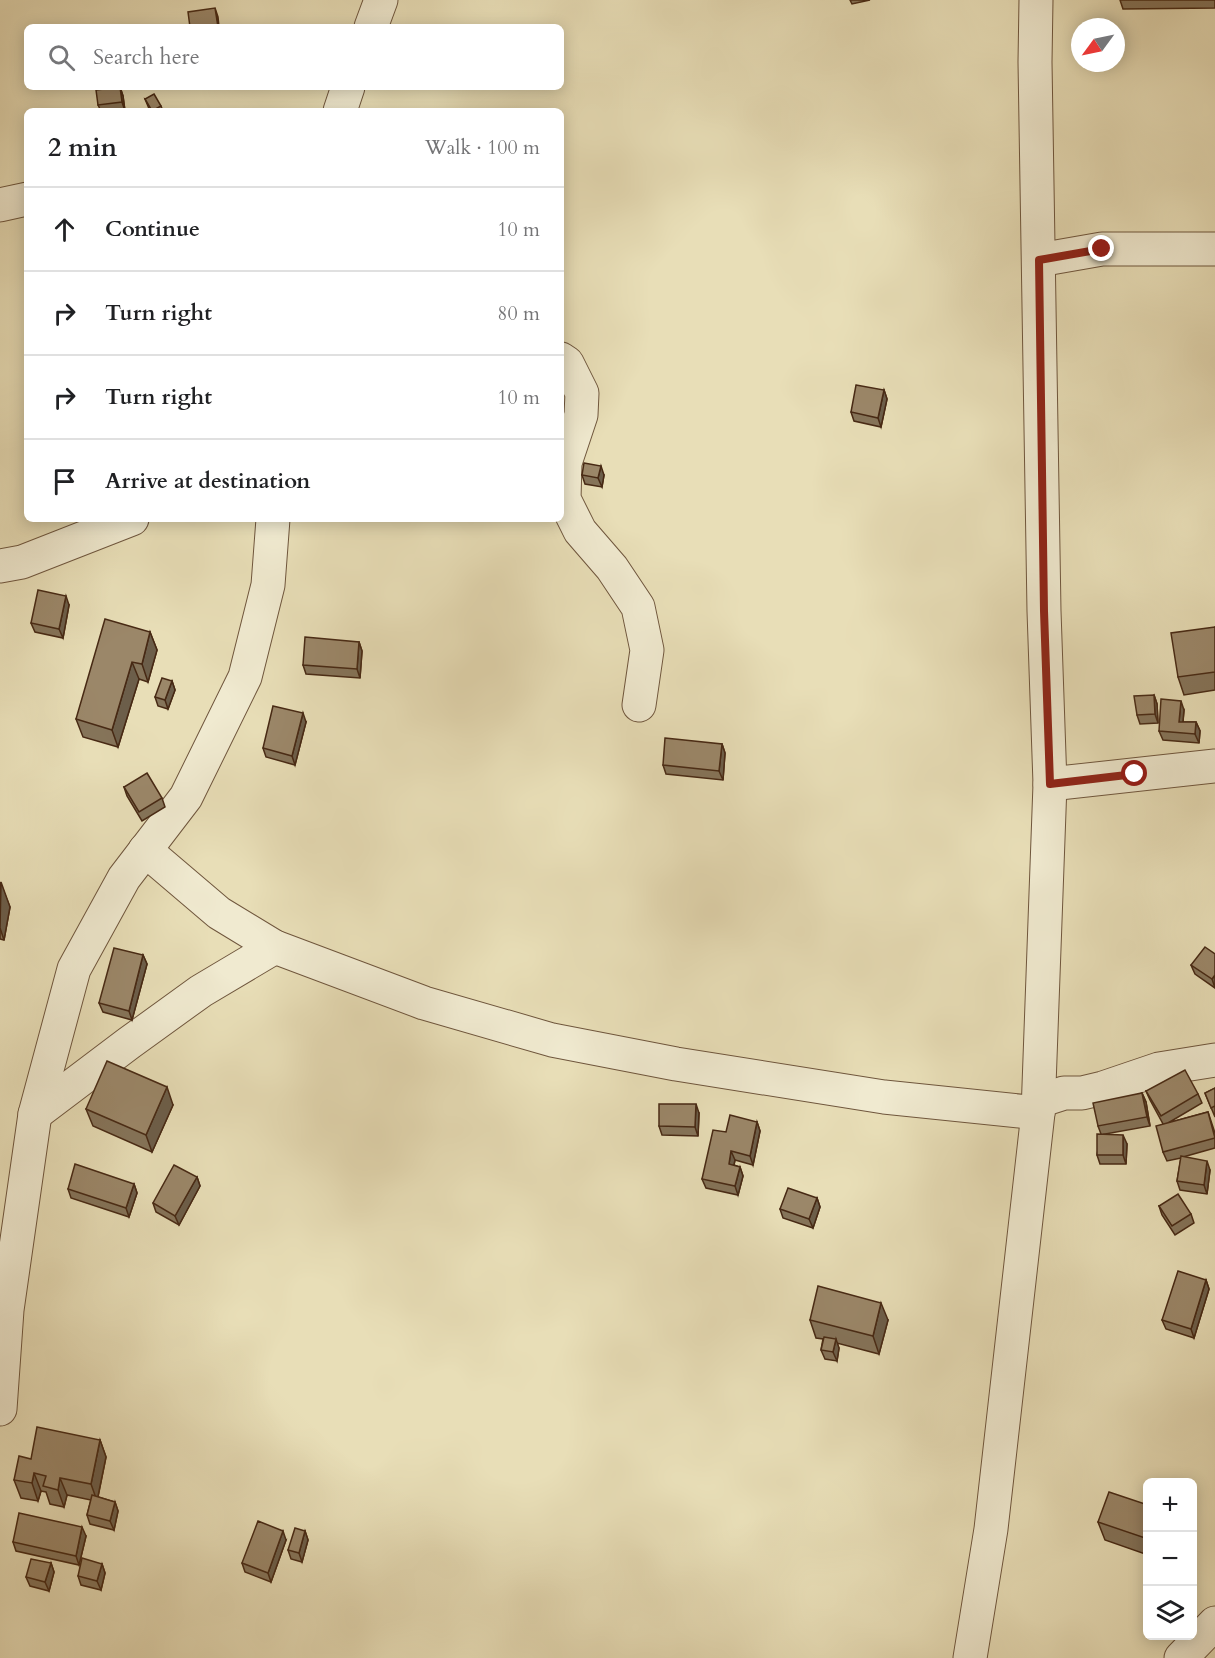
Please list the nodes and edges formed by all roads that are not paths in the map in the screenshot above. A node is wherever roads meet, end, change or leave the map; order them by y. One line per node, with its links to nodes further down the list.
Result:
1 (381, 0): 3 (street)
2 (1036, 0): 9 (street)
3 (372, 24)
4 (347, 90): 5 (street)
5 (341, 108)
6 (24, 200): 7 (street)
7 (0, 205)
8 (1215, 249): 9 (street)
9 (1039, 260): 18 (street)
10 (564, 361): 11 (street)
11 (564, 499)
12 (564, 499): 16 (street)
13 (124, 522): 15 (street)
14 (273, 522): 19 (street)
15 (0, 566)
16 (639, 705)
17 (1215, 766): 18 (street)
18 (1050, 784): 22 (street)
19 (145, 850): 20 (street); 23 (street)
20 (275, 947): 22 (street); 23 (street)
21 (1215, 1060): 22 (street)
22 (1038, 1107): 27 (street)
23 (35, 1114): 24 (street)
24 (4, 1309): 25 (street)
25 (0, 1409)
26 (1215, 1623): 28 (street)
27 (970, 1658)
28 (1181, 1658)

